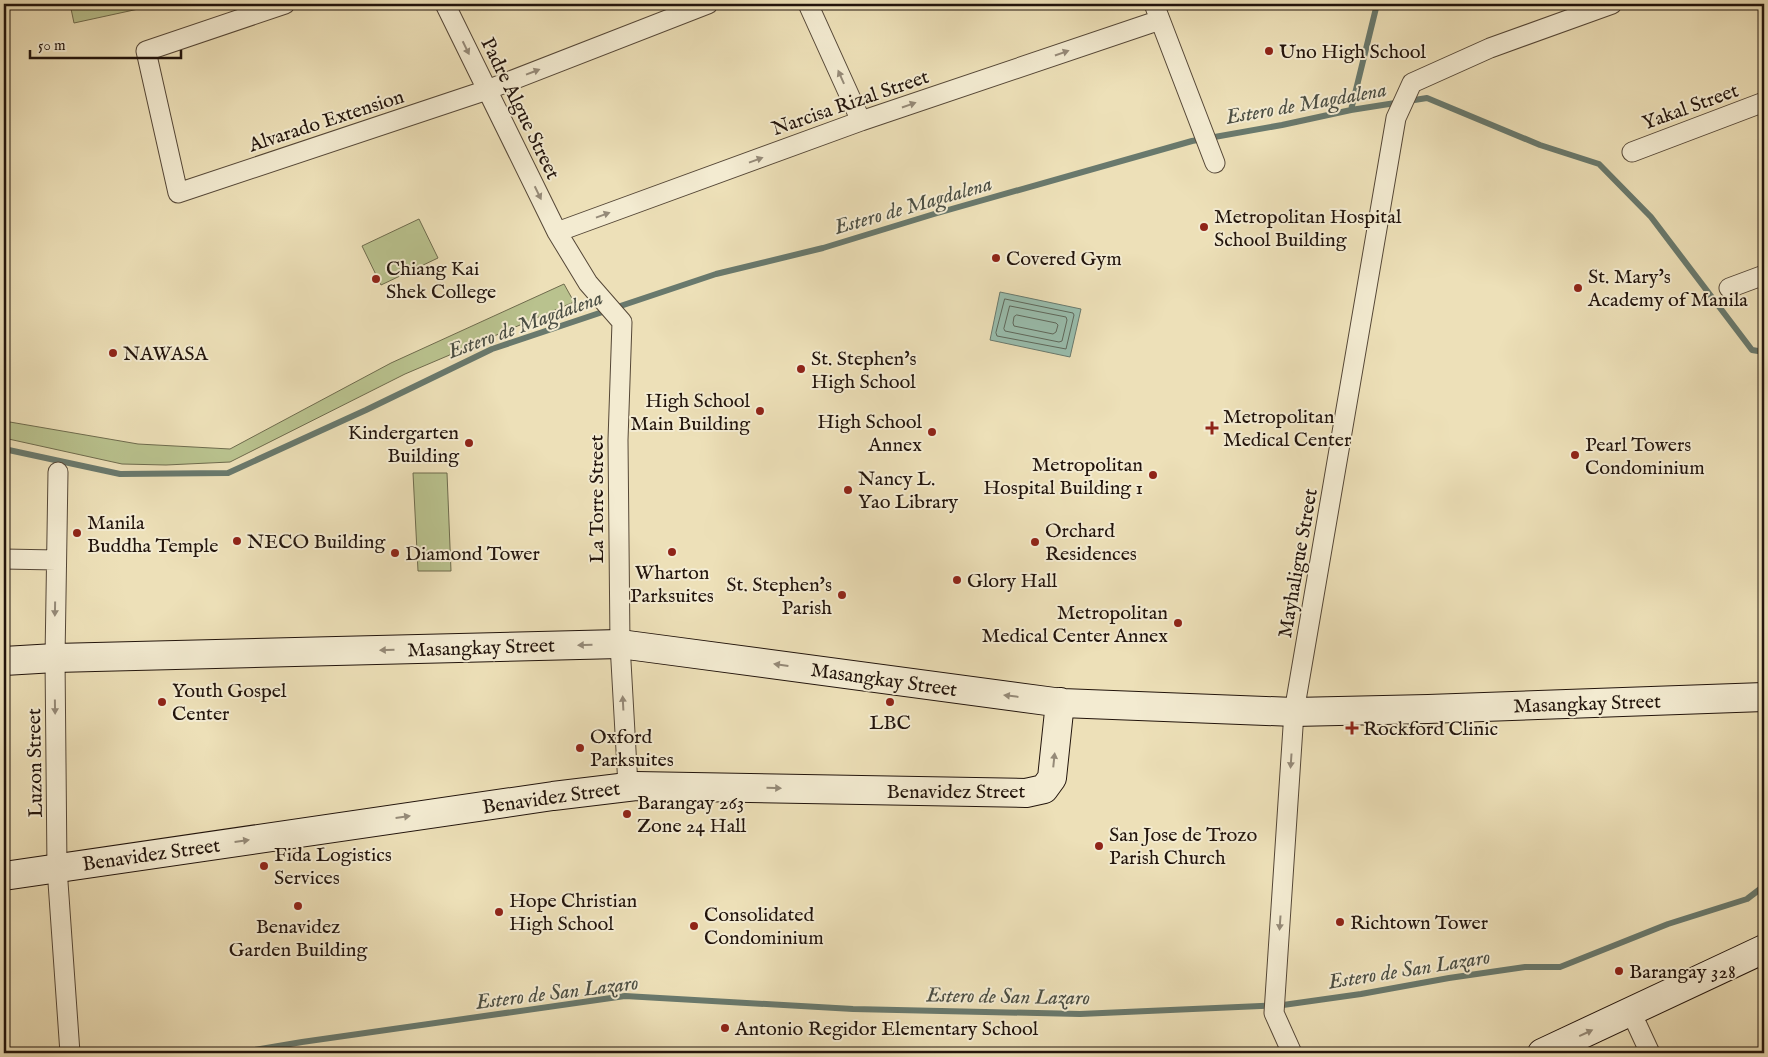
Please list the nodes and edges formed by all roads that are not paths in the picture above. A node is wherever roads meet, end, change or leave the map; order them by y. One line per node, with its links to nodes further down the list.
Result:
1 (285, 4): 7 (street, Alvarado Extension)
2 (445, 4): 7 (street, Padre Algue Street, one-way to 7)
3 (708, 4): 7 (street, Alvarado Extension, one-way to 3)
4 (808, 4): 9 (street, one-way to 4)
5 (1612, 4): 23 (street, Mayhaligue Street)
6 (1157, 12): 9 (street, Narcisa Rizal Street, one-way to 6); 11 (street)
7 (487, 90): 12 (street, Padre Algue Street, one-way to 12)
8 (1764, 102): 10 (street, Yakal Street)
9 (860, 121): 12 (street, Narcisa Rizal Street, one-way to 9)
10 (1632, 152)
11 (1213, 157)
12 (557, 232): 18 (street, La Torre Street)
13 (1764, 275): 14 (street)
14 (1729, 288)
15 (58, 472): 17 (street, Luzon Street)
16 (4, 559): 17 (street)
17 (56, 560): 19 (street, Luzon Street, one-way to 19)
18 (620, 644): 19 (street, Masangkay Street, one-way to 19); 22 (street, Masangkay Street, one-way to 18); 24 (street, La Torre Street, one-way to 18)
19 (55, 658): 20 (street, Masangkay Street); 25 (street, Luzon Street, one-way to 25)
20 (4, 661)
21 (1764, 697): 23 (street, Masangkay Street)
22 (1060, 702): 23 (street, Masangkay Street); 24 (street, Benavidez Street, one-way to 22)
23 (1294, 712): 29 (street, Mayhaligue Street, one-way to 29)
24 (628, 786): 25 (street, Benavidez Street, one-way to 24)
25 (58, 868): 26 (street, Benavidez Street); 30 (street, Luzon Street)
26 (4, 876)
27 (1764, 948): 28 (street)
28 (1631, 1012): 31 (street, one-way to 28); 32 (street)
29 (1289, 1046)
30 (70, 1053)
31 (1542, 1053)
32 (1650, 1053)

